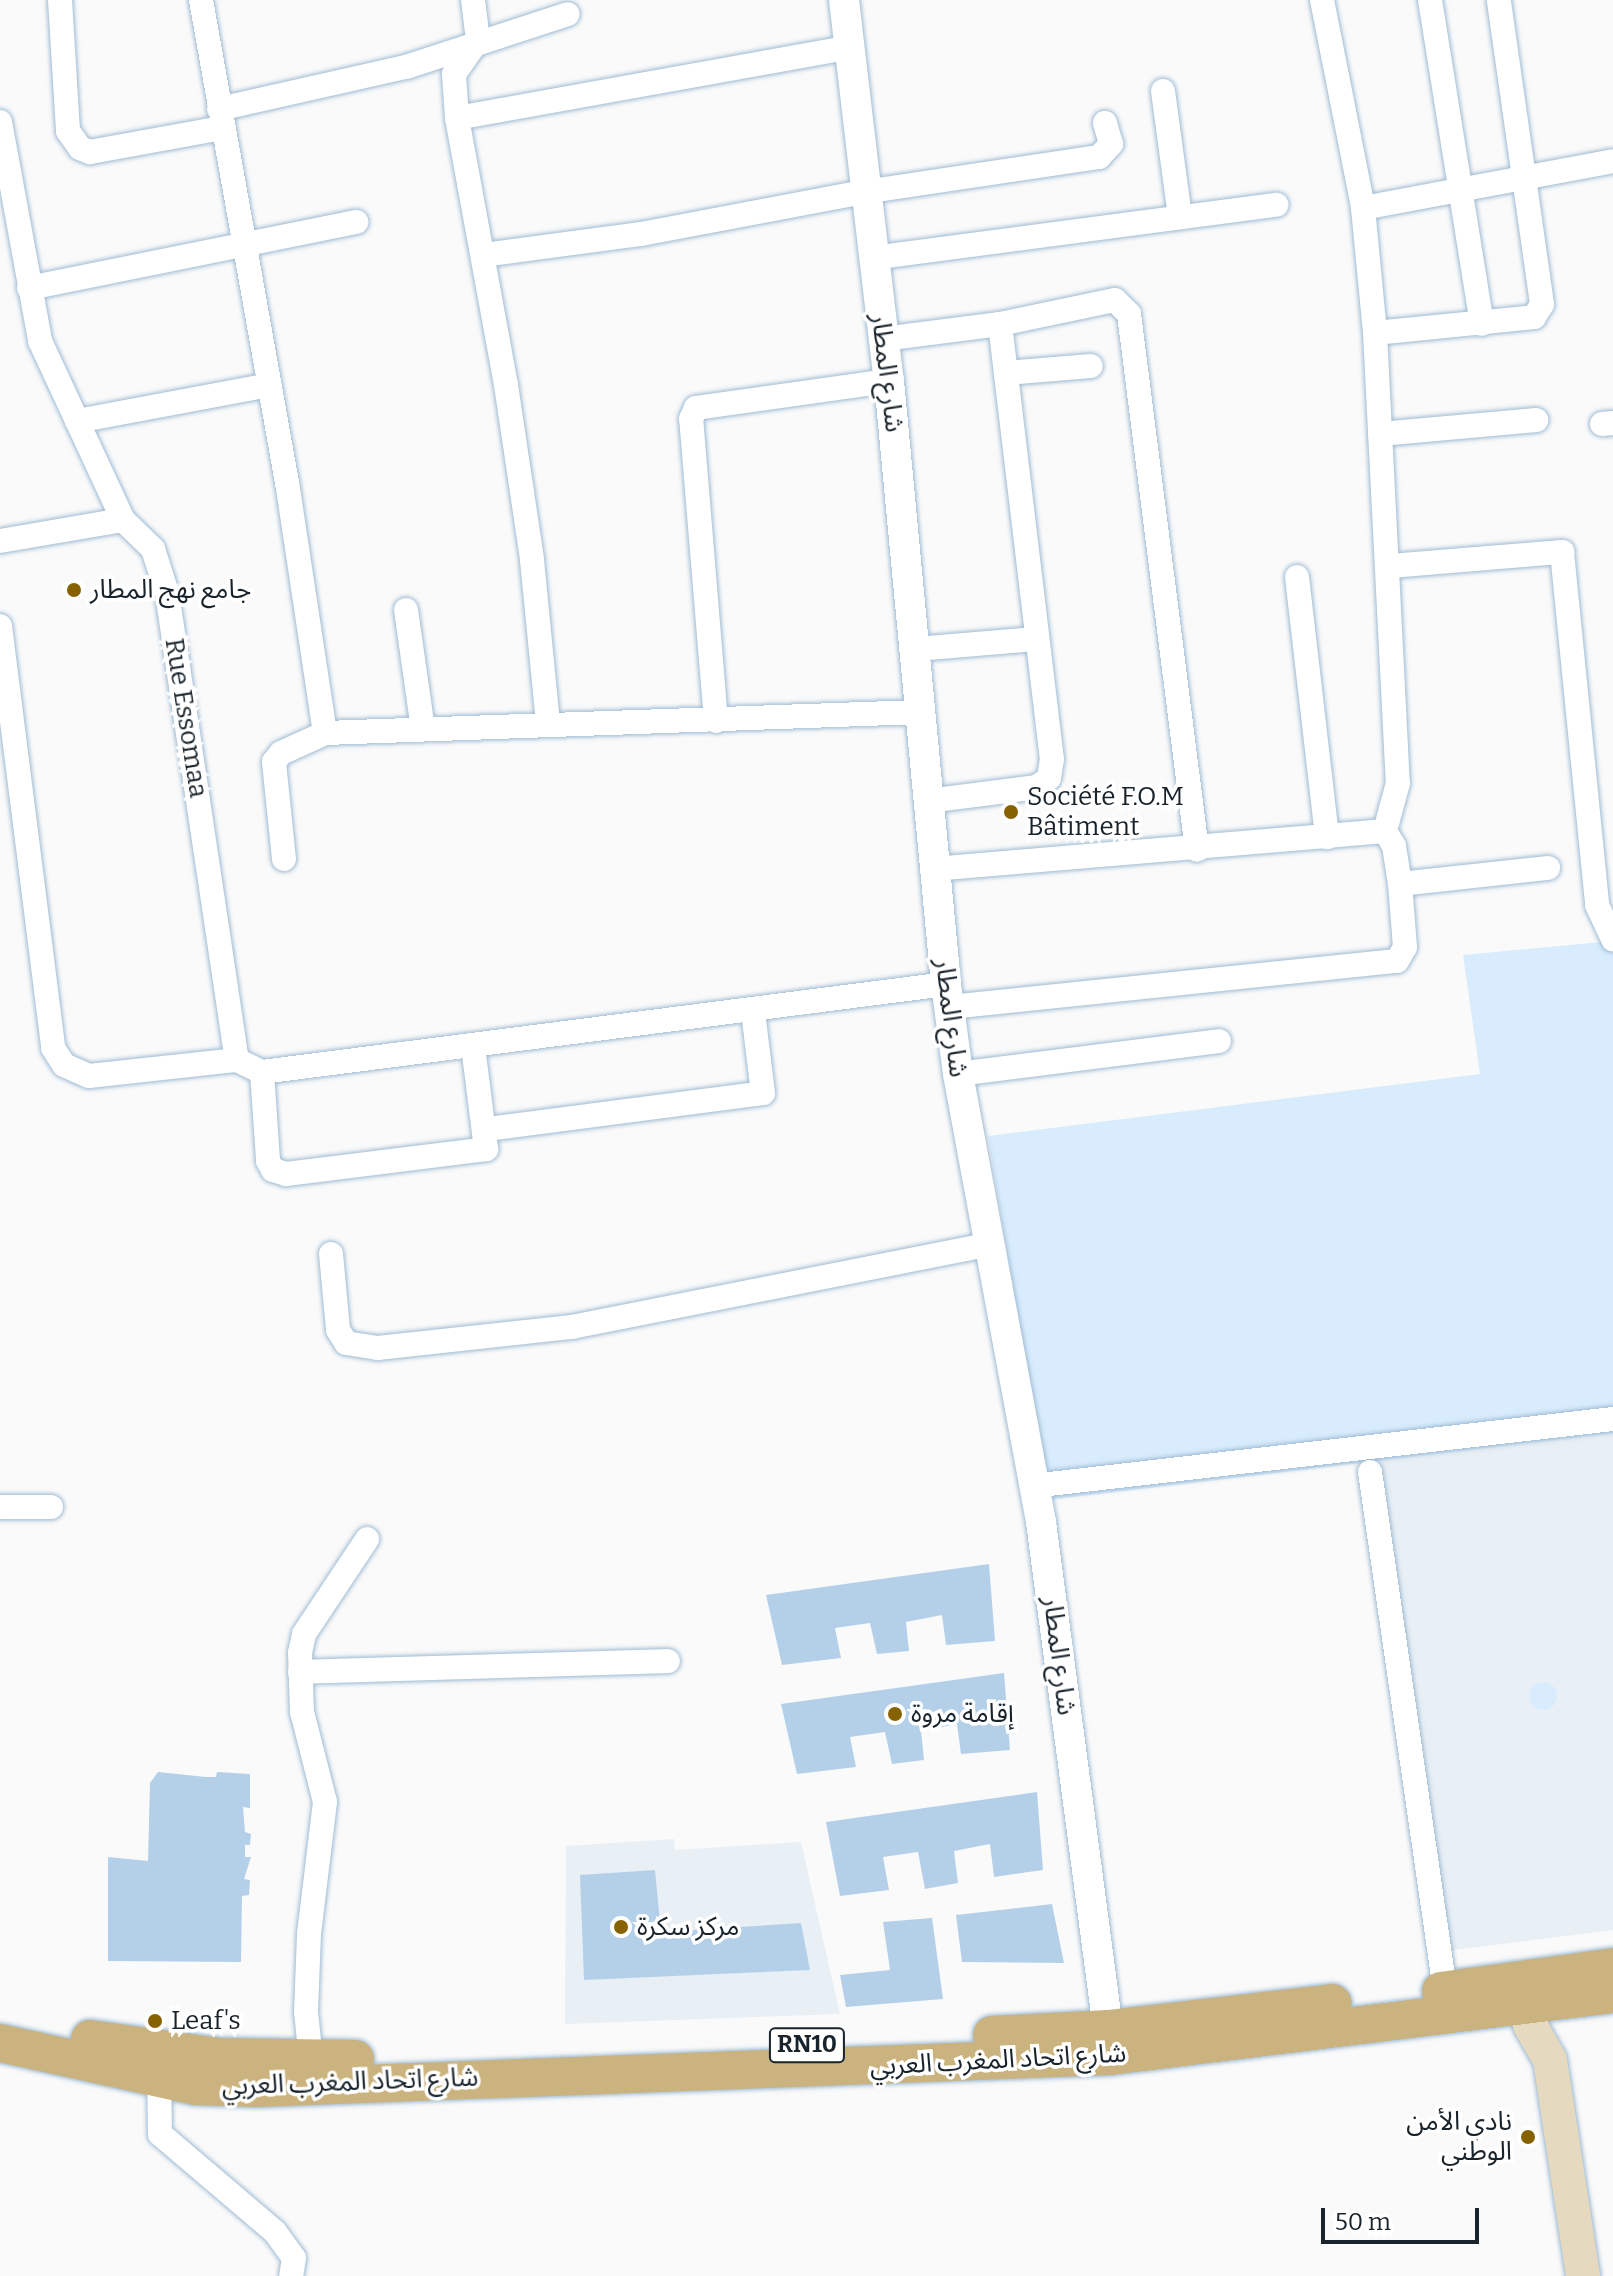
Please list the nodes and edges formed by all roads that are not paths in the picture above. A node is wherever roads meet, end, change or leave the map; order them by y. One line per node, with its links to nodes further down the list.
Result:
1 (60, 0): 12 (street)
2 (201, 0): 12 (street)
3 (473, 0): 9 (street)
4 (844, 0): 10 (street, شارع المطار)
5 (1322, 0): 21 (street)
6 (1430, 0): 18 (street)
7 (1499, 0): 17 (street)
8 (568, 14): 9 (street)
9 (478, 40): 12 (street); 13 (street)
10 (847, 48): 13 (street); 19 (street, شارع المطار)
11 (1163, 91): 22 (street)
12 (220, 118): 24 (street)
13 (457, 118): 25 (street)
14 (0, 122): 27 (street, Rue Essomaa)
15 (1105, 123): 19 (street)
16 (1613, 161): 17 (street)
17 (1526, 174): 18 (street); 29 (street)
18 (1459, 188): 21 (street); 29 (street)
19 (864, 192): 25 (street); 26 (street, شارع المطار)
20 (1277, 205): 22 (street)
21 (1363, 208): 30 (street)
22 (1180, 217): 26 (street)
23 (356, 222): 24 (street)
24 (243, 241): 27 (street); 35 (street)
25 (483, 255): 49 (street)
26 (872, 258): 31 (street, شارع المطار)
27 (29, 288): 37 (street, Rue Essomaa)
28 (1000, 324): 31 (street); 33 (street); 55 (street)
29 (1482, 324): 30 (street)
30 (1375, 333): 38 (street)
31 (883, 339): 34 (street, شارع المطار)
32 (1091, 366): 33 (street)
33 (1006, 373): 45 (street)
34 (889, 381): 46 (street, شارع المطار); 48 (street)
35 (270, 385): 37 (street); 51 (street)
36 (1536, 420): 38 (street)
37 (77, 421): 39 (street, Rue Essomaa)
38 (1380, 434): 41 (street)
39 (123, 520): 40 (street); 65 (street, Rue Essomaa)
40 (0, 541)
41 (1390, 566): 53 (street); 60 (street)
42 (1297, 577): 54 (street)
43 (406, 610): 50 (street)
44 (0, 626): 65 (street)
45 (1036, 639): 46 (street); 52 (street)
46 (916, 649): 47 (street, شارع المطار)
47 (920, 712): 48 (street); 52 (street, شارع المطار)
48 (716, 721): 49 (street)
49 (548, 723): 50 (street)
50 (423, 729): 51 (street)
51 (325, 733): 56 (street)
52 (928, 801): 58 (street, شارع المطار)
53 (1385, 831): 54 (street); 59 (street)
54 (1327, 837): 55 (street)
55 (1197, 850): 58 (street)
56 (284, 859)
57 (1548, 868): 59 (street)
58 (933, 869): 61 (street, شارع المطار)
59 (1400, 884): 61 (street)
60 (1613, 939)
61 (948, 995): 62 (street); 67 (street, شارع المطار)
62 (753, 1011): 64 (street); 68 (street)
63 (1219, 1041): 67 (street)
64 (473, 1046): 66 (street); 68 (street)
65 (237, 1060): 66 (street)
66 (262, 1072): 68 (street)
67 (958, 1074): 69 (street, شارع المطار)
68 (487, 1129)
69 (991, 1244): 70 (street); 73 (street, شارع المطار)
70 (331, 1254)
71 (1613, 1419): 73 (street)
72 (1370, 1472): 81 (street)
73 (1032, 1486): 84 (street, شارع المطار)
74 (0, 1507): 75 (street)
75 (51, 1507)
76 (367, 1539): 78 (street)
77 (668, 1661): 78 (street)
78 (300, 1672): 86 (street)
79 (1613, 1967): 80 (main road, شارع اتحاد المغرب العربي / RN10)
80 (1564, 1987): 82 (main road, شارع اتحاد المغرب العربي / RN10); 83 (main road, شارع اتحاد المغرب العربي / RN10); 87 (main road)
81 (1445, 1990): 82 (main road, شارع اتحاد المغرب العربي / RN10); 84 (main road, شارع اتحاد المغرب العربي / RN10)
82 (1519, 1992): 87 (main road); 88 (main road, شارع اتحاد المغرب العربي / RN10)
83 (1613, 1994)
84 (1108, 2029): 86 (main road, شارع اتحاد المغرب العربي / RN10)
85 (3, 2042): 88 (main road, شارع اتحاد المغرب العربي / RN10)
86 (311, 2060): 88 (main road, شارع اتحاد المغرب العربي / RN10)
87 (1550, 2060): 90 (main road)
88 (159, 2064): 89 (street)
89 (291, 2276)
90 (1583, 2276)

